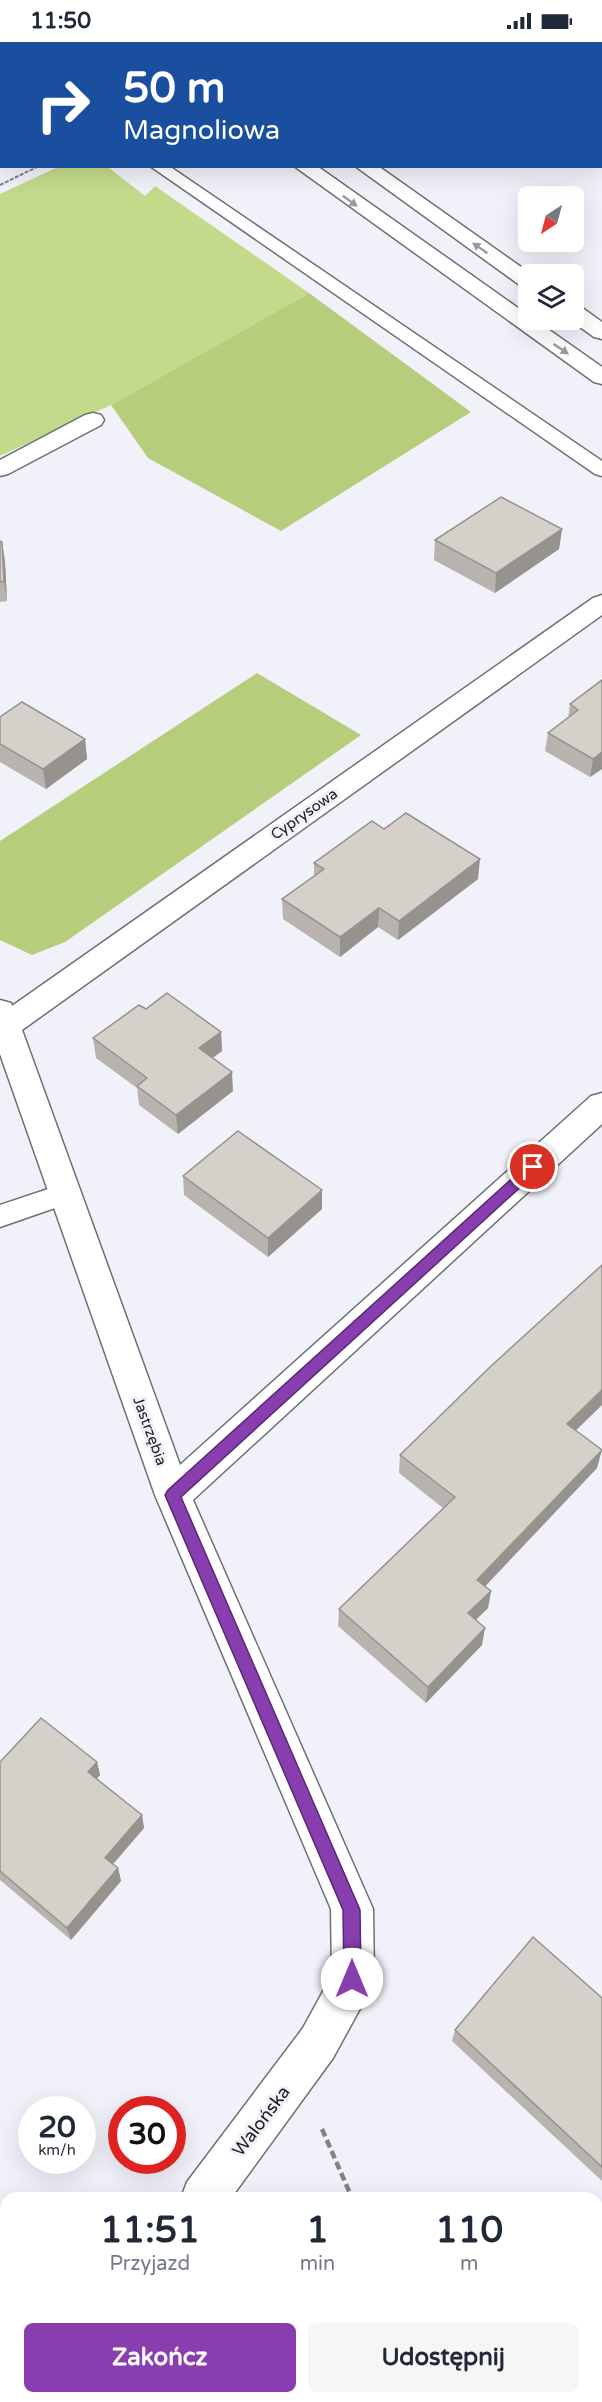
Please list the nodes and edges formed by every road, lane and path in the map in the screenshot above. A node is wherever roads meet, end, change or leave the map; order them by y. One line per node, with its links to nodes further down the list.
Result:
1 (35, 168): 5 (path)
2 (161, 168): 12 (lane)
3 (306, 168): 9 (street, one-way to 9)
4 (367, 168): 6 (street, one-way to 4)
5 (0, 185)
6 (518, 275)
7 (584, 320): 8 (street)
8 (602, 332)
9 (602, 377)
10 (93, 420): 11 (street)
11 (0, 469)
12 (602, 470)
13 (602, 603): 14 (street, Cyprysowa)
14 (3, 1018): 16 (street, Jastrzębia)
15 (602, 1105): 18 (street)
16 (66, 1194): 17 (lane); 18 (street, Jastrzębia)
17 (0, 1216)
18 (173, 1495): 19 (street, Jastrzębia)
19 (308, 2058): 20 (street, Walońska); 21 (path)
20 (208, 2192)
21 (350, 2192)

